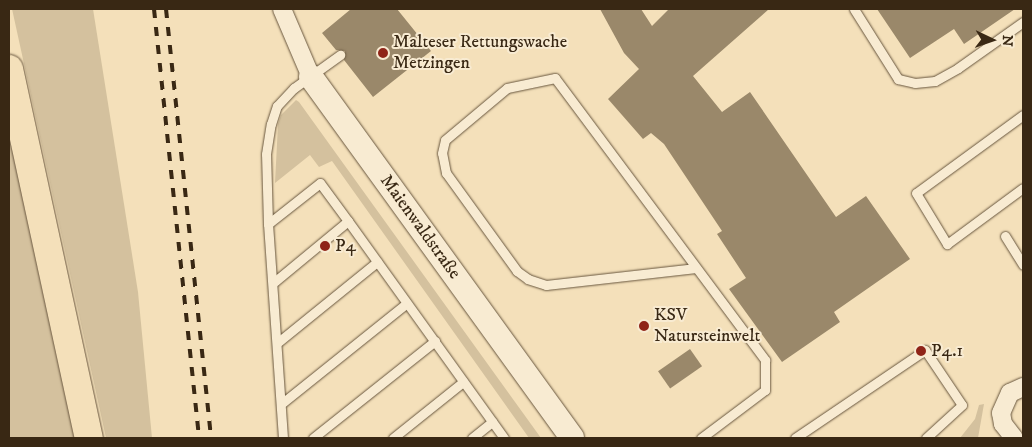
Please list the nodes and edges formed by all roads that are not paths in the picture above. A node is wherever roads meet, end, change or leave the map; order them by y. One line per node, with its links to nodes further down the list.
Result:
1 (282, 9): 6 (street, Maienwaldstraße)
2 (854, 9): 3 (lane)
3 (1023, 22)
4 (340, 55): 6 (lane)
5 (9, 69): 24 (highway)
6 (311, 77): 10 (lane); 30 (street, Maienwaldstraße)
7 (1023, 115): 8 (lane)
8 (1023, 188)
9 (348, 221): 10 (lane); 12 (lane); 15 (lane)
10 (268, 224): 15 (lane)
11 (1005, 236): 13 (lane)
12 (377, 262): 16 (lane); 18 (lane)
13 (1023, 264)
14 (696, 268): 14 (lane); 31 (lane)
15 (273, 282): 18 (lane)
16 (407, 303): 17 (lane); 21 (lane)
17 (435, 341): 19 (lane); 26 (lane)
18 (277, 343): 21 (lane)
19 (463, 382): 22 (lane); 27 (lane)
20 (1023, 387): 23 (street)
21 (281, 404): 25 (lane)
22 (492, 422): 28 (lane); 29 (lane)
23 (1008, 437)
24 (89, 438)
25 (283, 438)
26 (314, 438)
27 (393, 438)
28 (472, 438)
29 (504, 438)
30 (572, 438)
31 (701, 438)
32 (795, 438): 33 (lane)
33 (926, 438)

